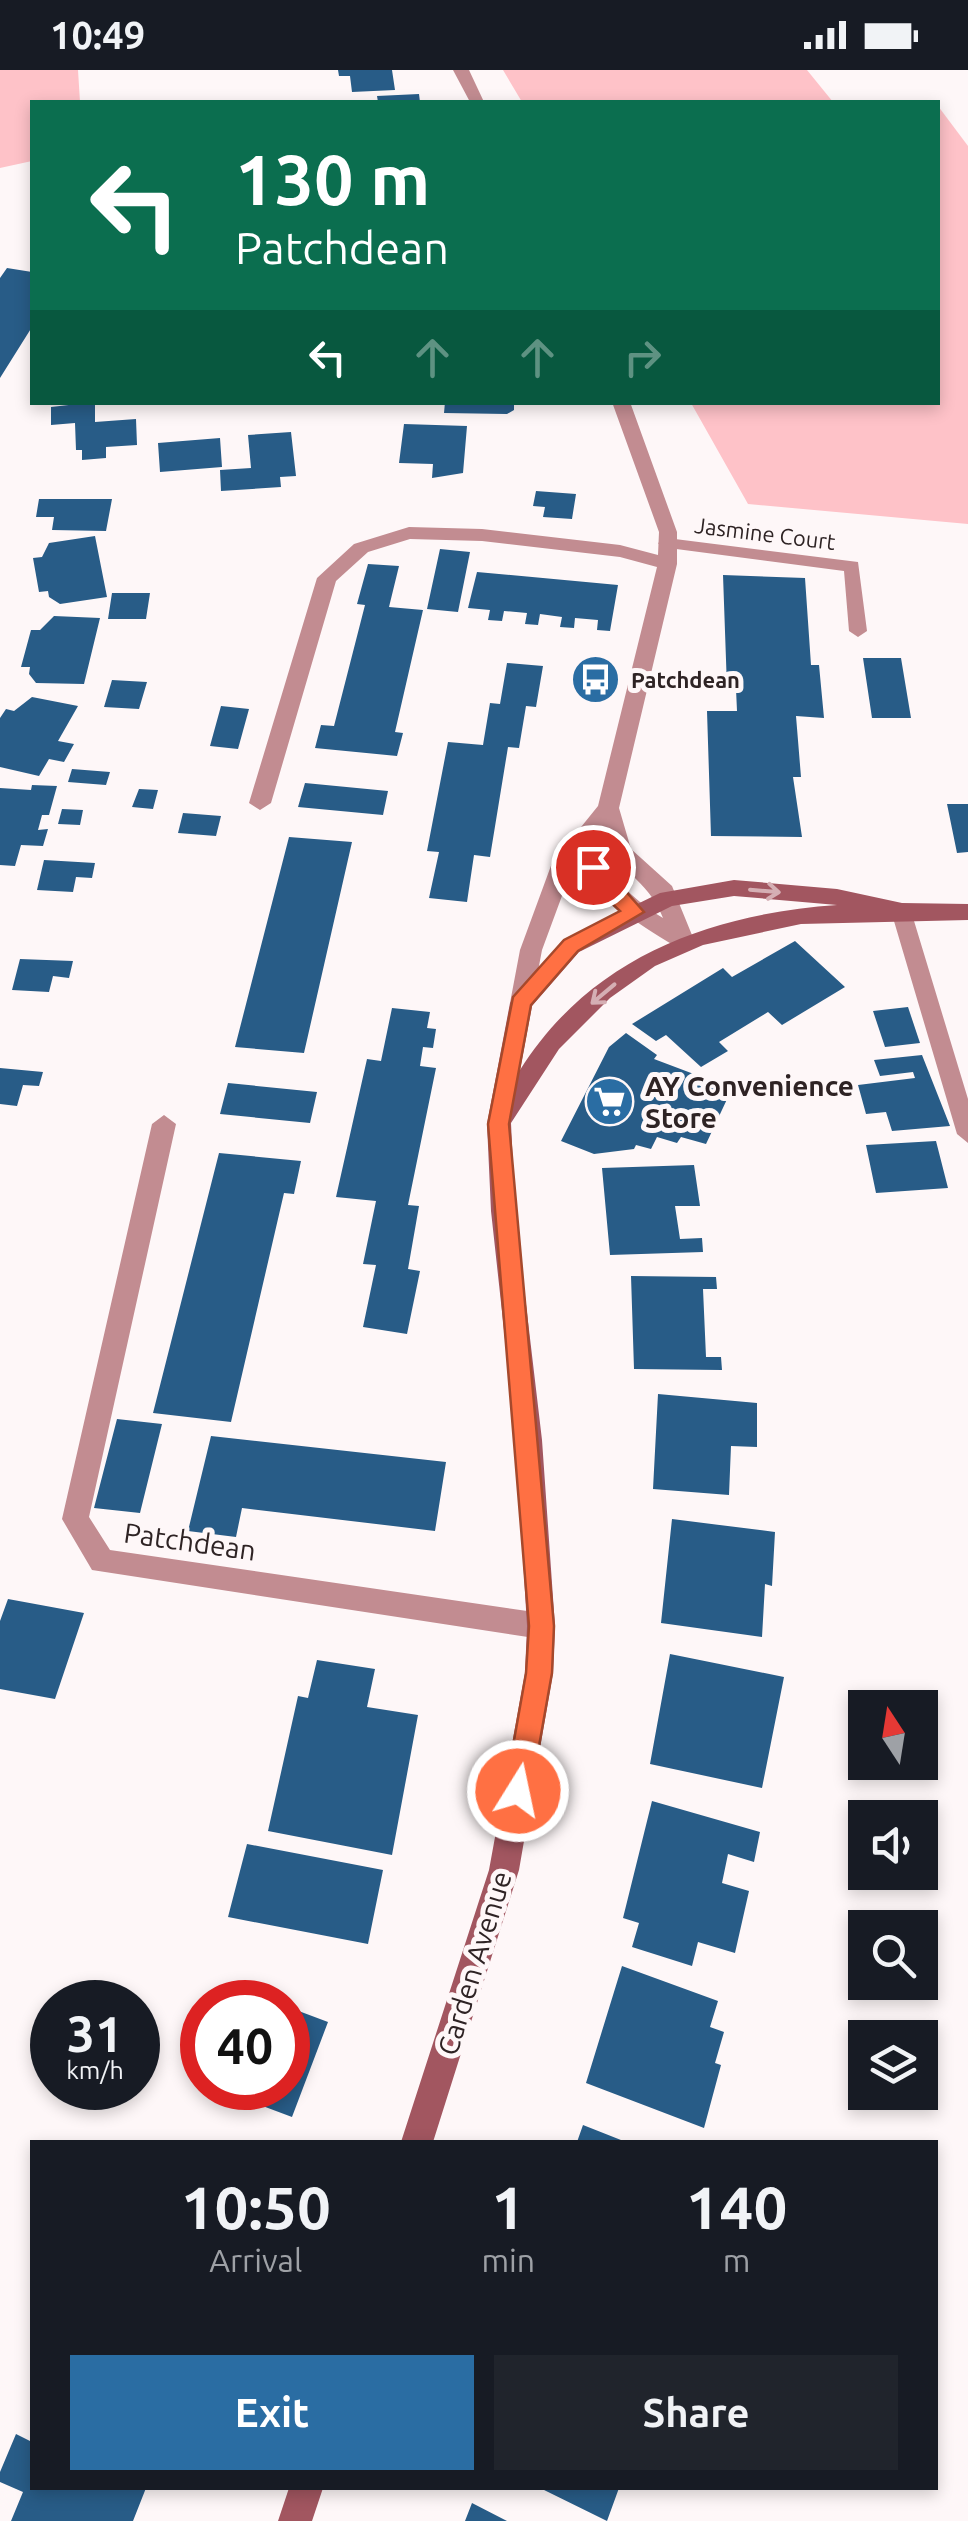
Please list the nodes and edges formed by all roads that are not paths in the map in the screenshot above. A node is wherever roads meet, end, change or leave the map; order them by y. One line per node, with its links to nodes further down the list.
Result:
1 (461, 70): 2 (street)
2 (476, 100)
3 (622, 405): 4 (street)
4 (667, 554): 5 (lane, Jasmine Court); 6 (street); 7 (street)
5 (858, 631)
6 (260, 803)
7 (608, 808): 8 (street); 9 (street)
8 (584, 840): 11 (street); 14 (street)
9 (668, 899): 10 (street, one-way to 10); 11 (street); 13 (street)
10 (901, 911): 12 (street); 13 (street); 17 (lane)
11 (634, 912): 13 (street); 14 (street)
12 (968, 912)
13 (683, 940): 16 (street, one-way to 16)
14 (521, 1003): 16 (street, Carden Avenue)
15 (164, 1124): 18 (street, Patchdean)
16 (499, 1124): 18 (street, Carden Avenue)
17 (968, 1134)
18 (541, 1626): 19 (street, Carden Avenue)
19 (418, 2140)
20 (305, 2490): 21 (street)
21 (295, 2521)

